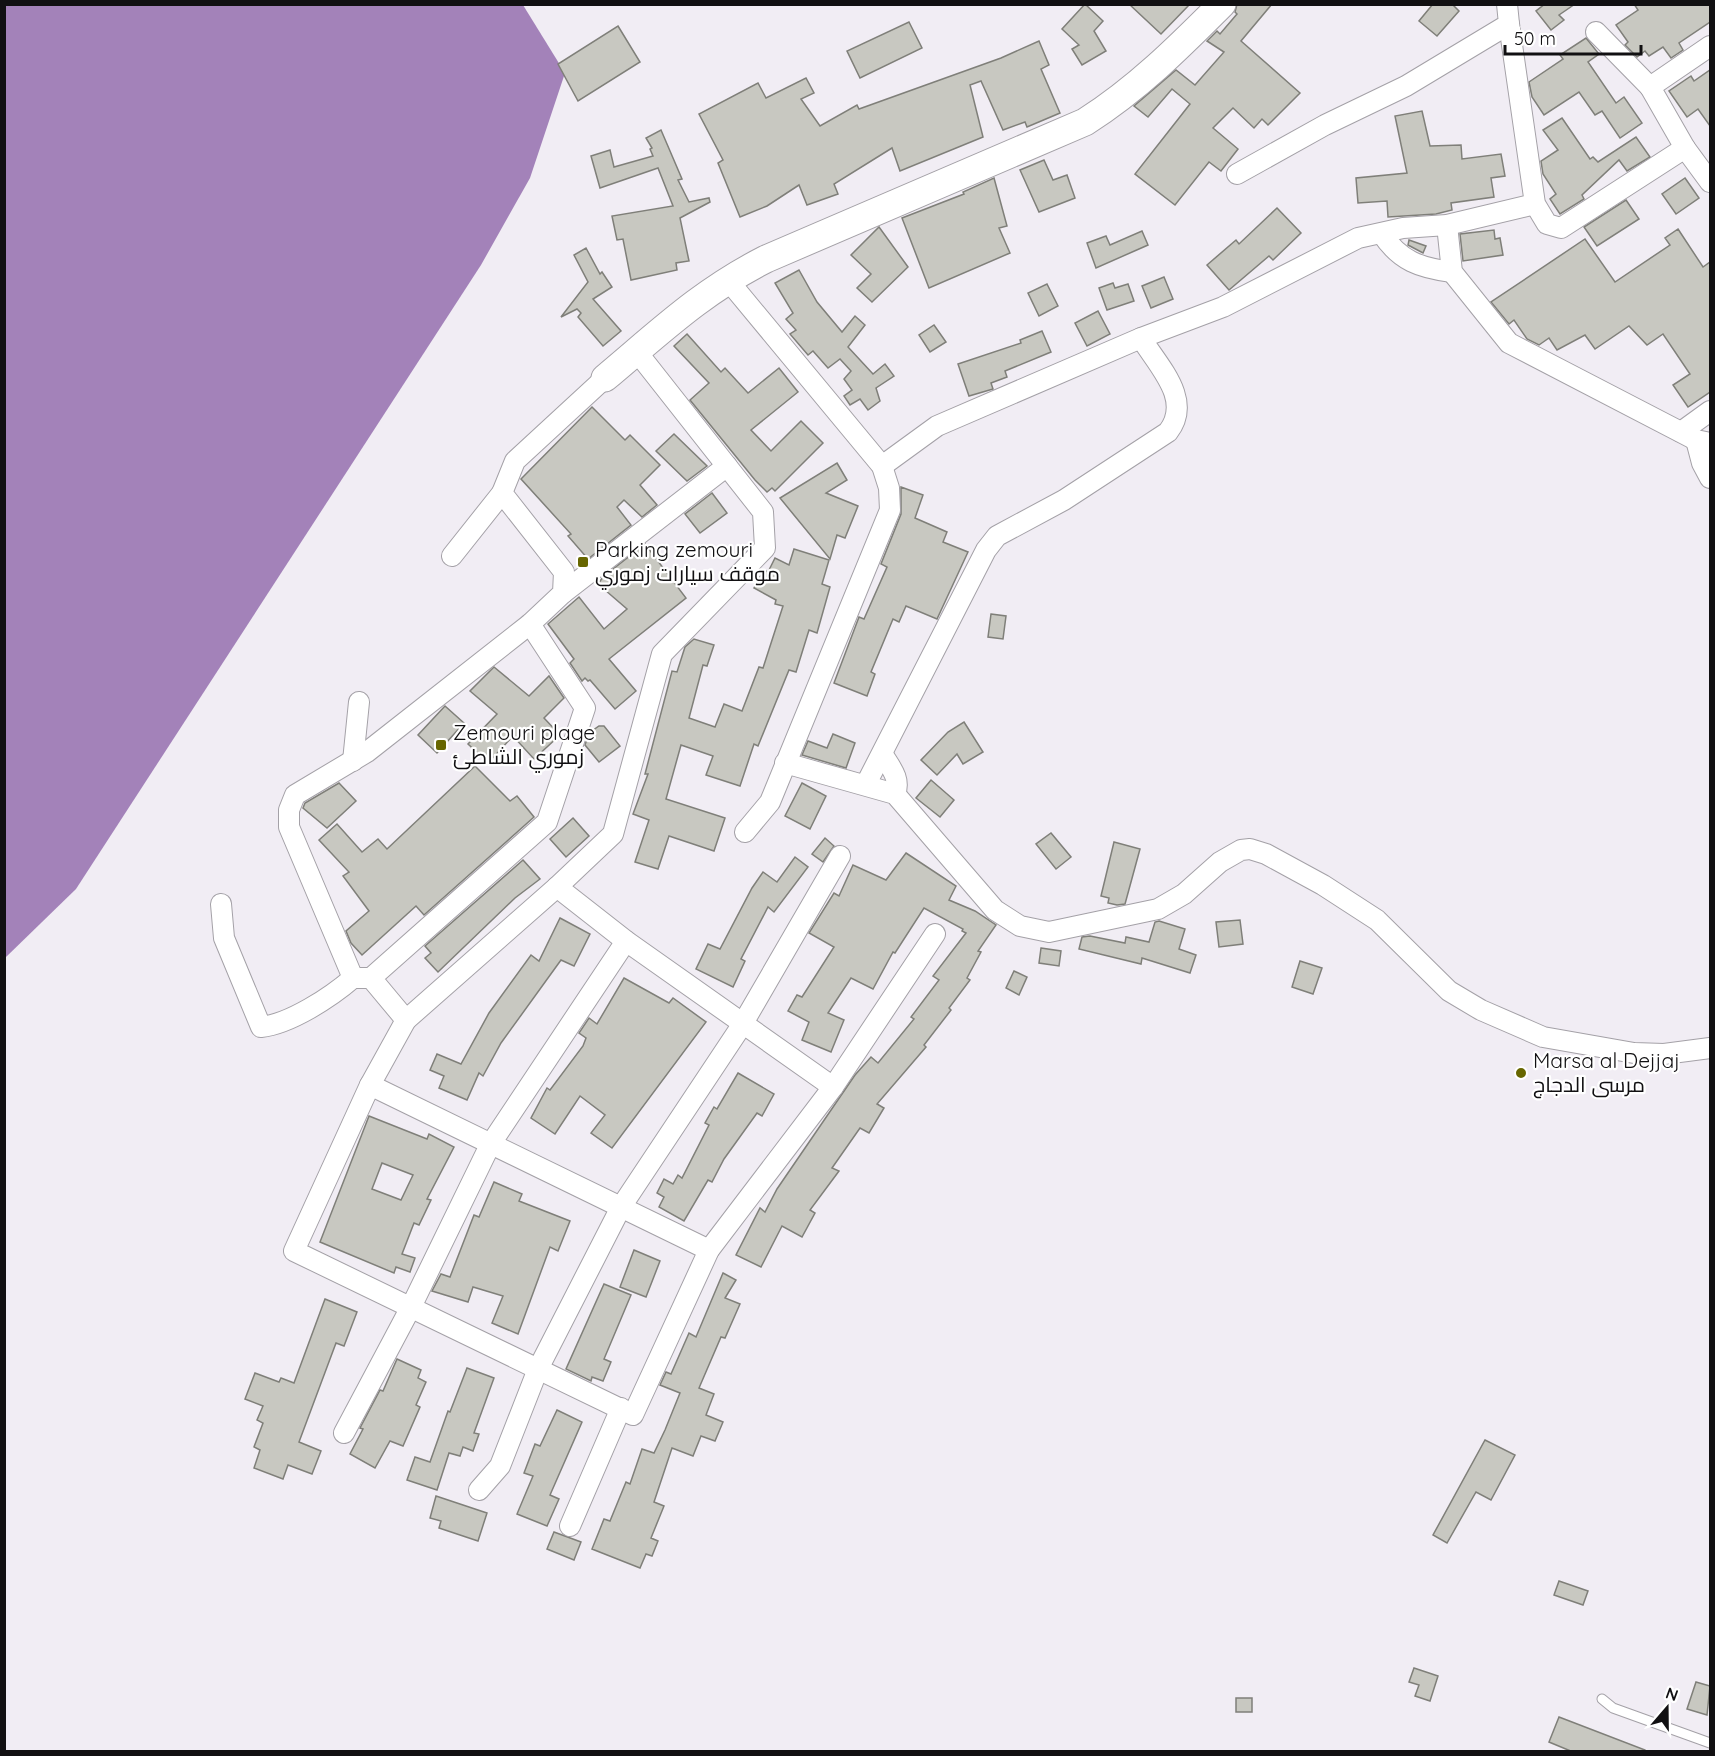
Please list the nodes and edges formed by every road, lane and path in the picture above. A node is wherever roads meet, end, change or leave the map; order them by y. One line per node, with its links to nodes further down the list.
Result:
1 (1222, 4): 13 (main road)
2 (1508, 14): 7 (street); 9 (street)
3 (1596, 32): 5 (street)
4 (1710, 46): 5 (street)
5 (1650, 87): 6 (street)
6 (1685, 148): 8 (street); 9 (street)
7 (1237, 174)
8 (1710, 182)
9 (1535, 204): 10 (street)
10 (1447, 225): 11 (street); 12 (street)
11 (1382, 234): 12 (street); 14 (street)
12 (1452, 272): 18 (street)
13 (727, 279): 15 (main road); 20 (street)
14 (1141, 338): 20 (street); 27 (street)
15 (637, 352): 16 (main road); 19 (street)
16 (605, 378): 22 (street)
17 (1710, 411): 18 (street)
18 (1696, 438): 21 (street)
19 (727, 466): 24 (street); 34 (street)
20 (882, 466): 29 (street)
21 (1710, 478)
22 (502, 493): 23 (street); 24 (street)
23 (452, 556)
24 (563, 593): 25 (street)
25 (530, 624): 28 (street); 38 (street)
26 (359, 702): 28 (street)
27 (883, 755): 30 (street); 31 (street)
28 (353, 761): 38 (street)
29 (785, 763): 30 (street); 32 (street)
30 (866, 784): 31 (street)
31 (895, 794): 41 (street)
32 (745, 832)
33 (840, 856): 40 (street)
34 (557, 887): 37 (street); 39 (street)
35 (221, 904): 38 (street)
36 (935, 934): 43 (street)
37 (626, 941): 40 (street); 44 (street)
38 (362, 978): 39 (street)
39 (406, 1020): 42 (street)
40 (742, 1025): 43 (street); 45 (street)
41 (1710, 1047)
42 (370, 1085): 44 (street); 47 (street)
43 (833, 1087): 46 (street)
44 (490, 1145): 45 (street); 47 (street)
45 (621, 1207): 46 (street); 48 (street)
46 (709, 1250): 49 (street)
47 (411, 1307): 48 (street); 50 (street)
48 (538, 1368): 49 (street); 51 (street)
49 (621, 1408): 52 (street)
50 (344, 1433)
51 (479, 1490)
52 (570, 1526)
53 (1602, 1699): 54 (lane)
54 (1710, 1743)

